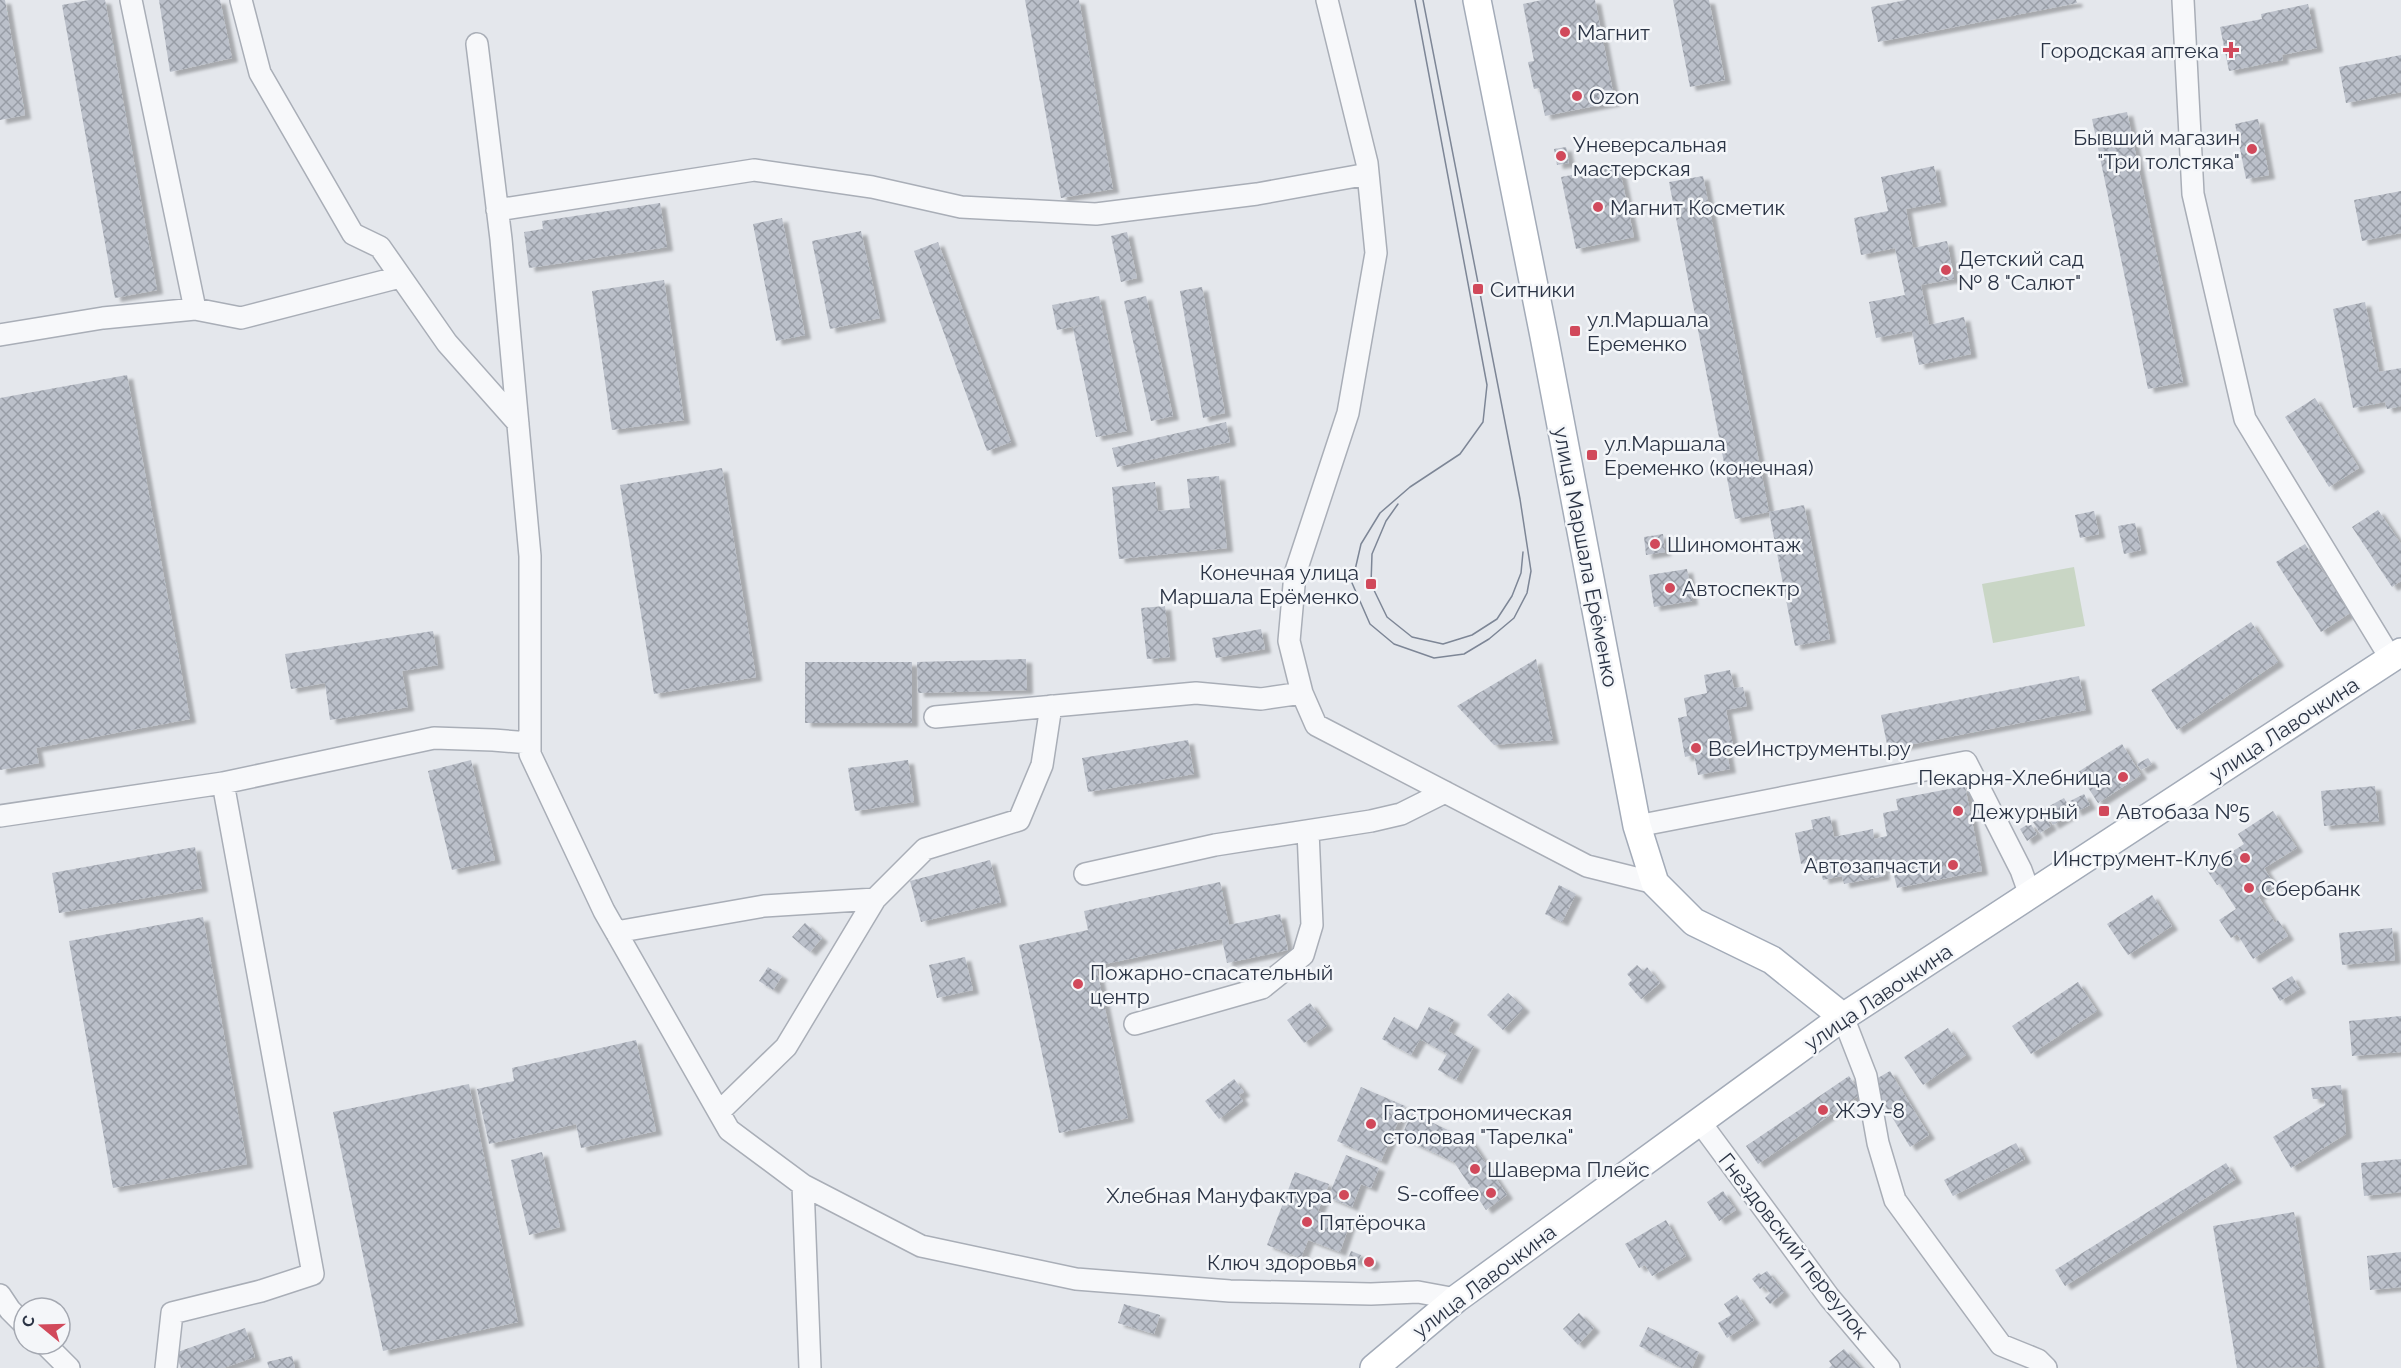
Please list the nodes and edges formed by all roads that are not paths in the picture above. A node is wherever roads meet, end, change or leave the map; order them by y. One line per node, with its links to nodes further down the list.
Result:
1 (131, 0): 10 (street)
2 (241, 0): 9 (street)
3 (1327, 0): 7 (street)
4 (1477, 0): 21 (main road, улица Маршала Ерёменко)
5 (2183, 0): 13 (street)
6 (477, 44): 8 (street)
7 (1368, 174): 8 (street); 14 (street)
8 (497, 210): 12 (street)
9 (400, 277): 10 (street); 12 (street)
10 (195, 309): 11 (street)
11 (0, 335)
12 (518, 423): 17 (street)
13 (2396, 656): 25 (main road, улица Лавочкина)
14 (1302, 693): 15 (street); 19 (street)
15 (1051, 706): 16 (street); 26 (street)
16 (935, 717)
17 (530, 743): 18 (street); 27 (street)
18 (223, 783): 20 (street); 38 (street)
19 (1444, 792): 22 (street); 24 (street)
20 (0, 816)
21 (1637, 826): 24 (main road, улица Маршала Ерёменко); 25 (street)
22 (1308, 831): 23 (street); 29 (street)
23 (1085, 874)
24 (1655, 883): 28 (main road, улица Маршала Ерёменко)
25 (2030, 896): 28 (main road, улица Лавочкина)
26 (875, 899): 27 (street); 30 (street)
27 (616, 932): 30 (street)
28 (1843, 1017): 31 (main road, улица Лавочкина); 42 (street)
29 (1135, 1024)
30 (719, 1112): 32 (street)
31 (1700, 1122): 34 (main road, улица Лавочкина); 41 (street, Гнездовский переулок)
32 (803, 1185): 34 (street); 39 (street)
33 (0, 1295): 35 (street)
34 (1456, 1299): 40 (main road, улица Лавочкина)
35 (12, 1312)
36 (57, 1356): 37 (street)
37 (69, 1368)
38 (166, 1368)
39 (810, 1368)
40 (1374, 1368)
41 (1889, 1368)
42 (2046, 1368)

